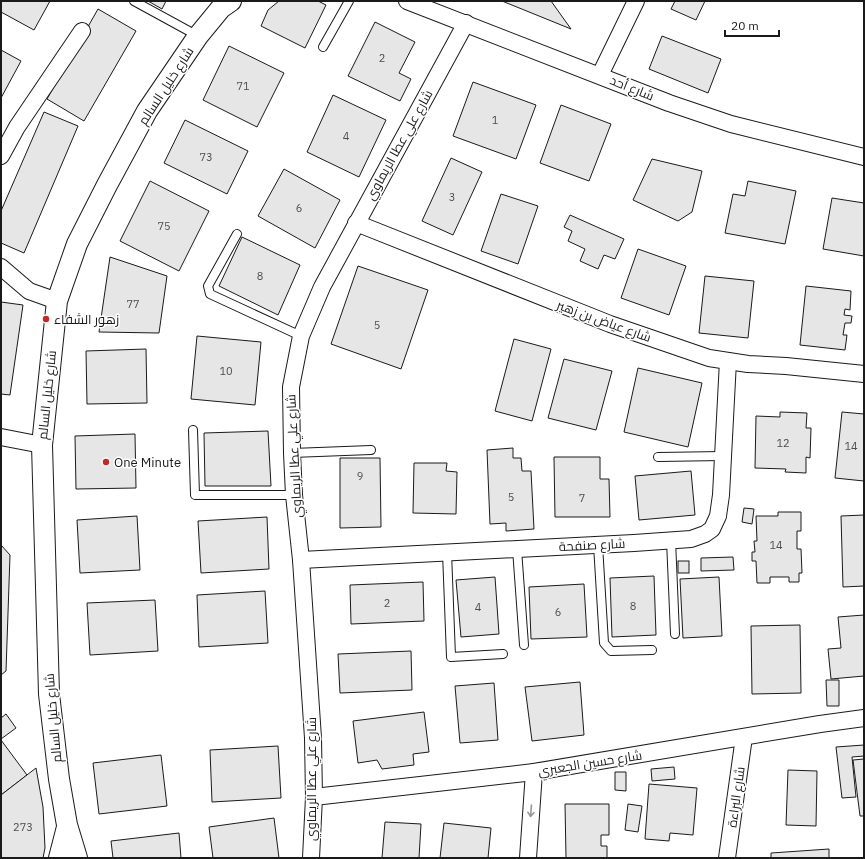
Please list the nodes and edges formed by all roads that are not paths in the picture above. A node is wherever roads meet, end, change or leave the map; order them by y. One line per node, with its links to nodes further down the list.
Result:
1 (134, 1): 8 (lane)
2 (349, 1): 9 (lane)
3 (407, 1): 6 (street, شارع أحد)
4 (636, 1): 10 (street)
5 (225, 3): 8 (street, شارع خليل السالم)
6 (466, 23): 10 (street, شارع أحد); 13 (street, شارع علي عطا الريماوي)
7 (82, 31): 11 (street)
8 (198, 36): 16 (street, شارع خليل السالم)
9 (323, 47)
10 (600, 76): 12 (street, شارع أحد)
11 (1, 156)
12 (864, 157)
13 (356, 224): 17 (street, شارع علي عطا الريماوي); 18 (street, شارع عياض بن زهير)
14 (237, 234): 17 (lane)
15 (1, 267): 16 (street)
16 (57, 301): 22 (street, شارع خليل السالم)
17 (301, 336): 24 (street, شارع علي عطا الريماوي)
18 (728, 361): 19 (street, شارع عياض بن زهير); 25 (street, شارع صنفحة)
19 (864, 374)
20 (193, 430): 27 (lane)
21 (1, 438): 22 (street)
22 (42, 445): 41 (street, شارع خليل السالم)
23 (371, 450): 24 (lane)
24 (292, 453): 27 (street, شارع علي عطا الريماوي)
25 (723, 456): 26 (lane); 28 (street, شارع صنفحة)
26 (658, 457)
27 (294, 495): 32 (street, شارع علي عطا الريماوي)
28 (671, 540): 29 (street, شارع صنفحة); 33 (lane)
29 (598, 545): 30 (street, شارع صنفحة); 35 (lane)
30 (517, 549): 31 (street, شارع صنفحة); 34 (lane)
31 (447, 552): 32 (street, شارع صنفحة); 36 (lane)
32 (301, 560): 40 (street, شارع علي عطا الريماوي)
33 (675, 634)
34 (524, 645)
35 (652, 650)
36 (503, 654)
37 (864, 718): 38 (street, شارع حسين الجعبري)
38 (744, 737): 39 (street, شارع حسين الجعبري); 46 (street, شارع البراءة)
39 (534, 772): 40 (street, شارع حسين الجعبري); 45 (street, one-way to 45)
40 (314, 797): 44 (street, شارع علي عطا الريماوي)
41 (67, 825): 42 (street, شارع خليل السالم); 43 (street, شارع خليل السالم)
42 (59, 858)
43 (77, 858)
44 (311, 858)
45 (528, 858)
46 (727, 858)

